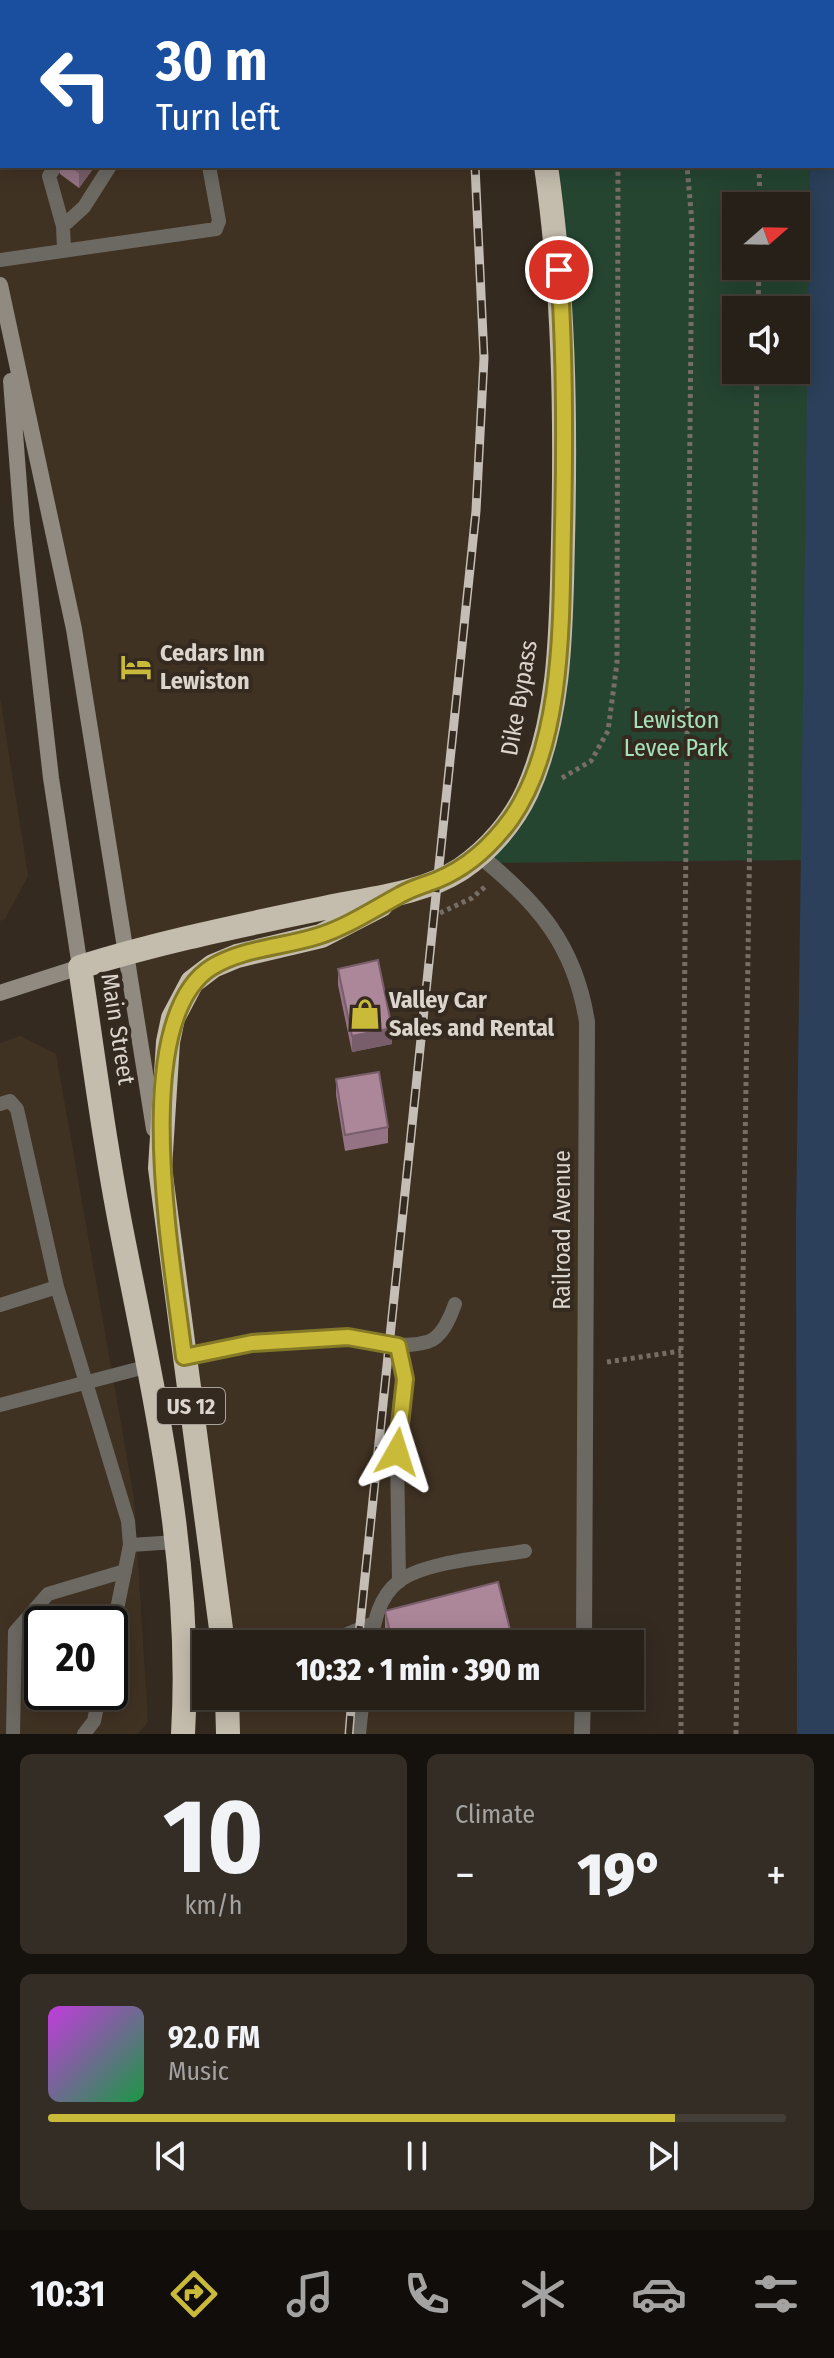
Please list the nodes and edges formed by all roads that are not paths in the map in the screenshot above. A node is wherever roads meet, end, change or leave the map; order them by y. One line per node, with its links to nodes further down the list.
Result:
1 (55, 168): 5 (lane)
2 (109, 168): 5 (lane)
3 (209, 168): 6 (lane)
4 (546, 168): 10 (highway, Dike Bypass / US 12)
5 (63, 226): 6 (lane)
6 (64, 249): 7 (lane)
7 (0, 260)
8 (0, 285): 9 (main road, Main Street)
9 (7, 330): 12 (main road, Main Street); 13 (main road, Main Street)
10 (479, 855): 11 (highway, Dike Bypass / US 12); 35 (street, Railroad Avenue)
11 (408, 890): 12 (highway, Dike Bypass / US 12); 16 (highway, US 12)
12 (127, 952): 13 (highway, US 12); 16 (main road, Main Street / US 12)
13 (80, 967): 14 (main road); 22 (highway, Main Street / US 12)
14 (0, 993)
15 (0, 1104): 17 (lane)
16 (160, 1168): 21 (highway, Main Street / US 12)
17 (57, 1287): 19 (lane); 23 (lane)
18 (455, 1304): 20 (lane)
19 (0, 1305)
20 (398, 1346): 21 (lane); 29 (lane)
21 (184, 1357): 32 (highway, Main Street / US 12)
22 (149, 1366): 23 (lane); 25 (highway, Main Street / US 12)
23 (85, 1384): 24 (lane); 26 (lane)
24 (0, 1405)
25 (177, 1542): 26 (lane); 42 (highway, Main Street / US 12)
26 (130, 1545): 28 (lane)
27 (525, 1551): 29 (lane)
28 (125, 1571): 30 (lane); 40 (lane)
29 (399, 1582): 31 (lane)
30 (118, 1606)
31 (374, 1623): 33 (lane); 34 (lane)
32 (221, 1630)
33 (357, 1630)
34 (373, 1630)
35 (584, 1630)
36 (96, 1710): 41 (lane)
37 (227, 1710): 43 (highway)
38 (362, 1710): 44 (lane)
39 (583, 1710): 45 (street)
40 (13, 1734)
41 (84, 1734)
42 (183, 1734)
43 (228, 1734)
44 (359, 1734)
45 (582, 1734)

